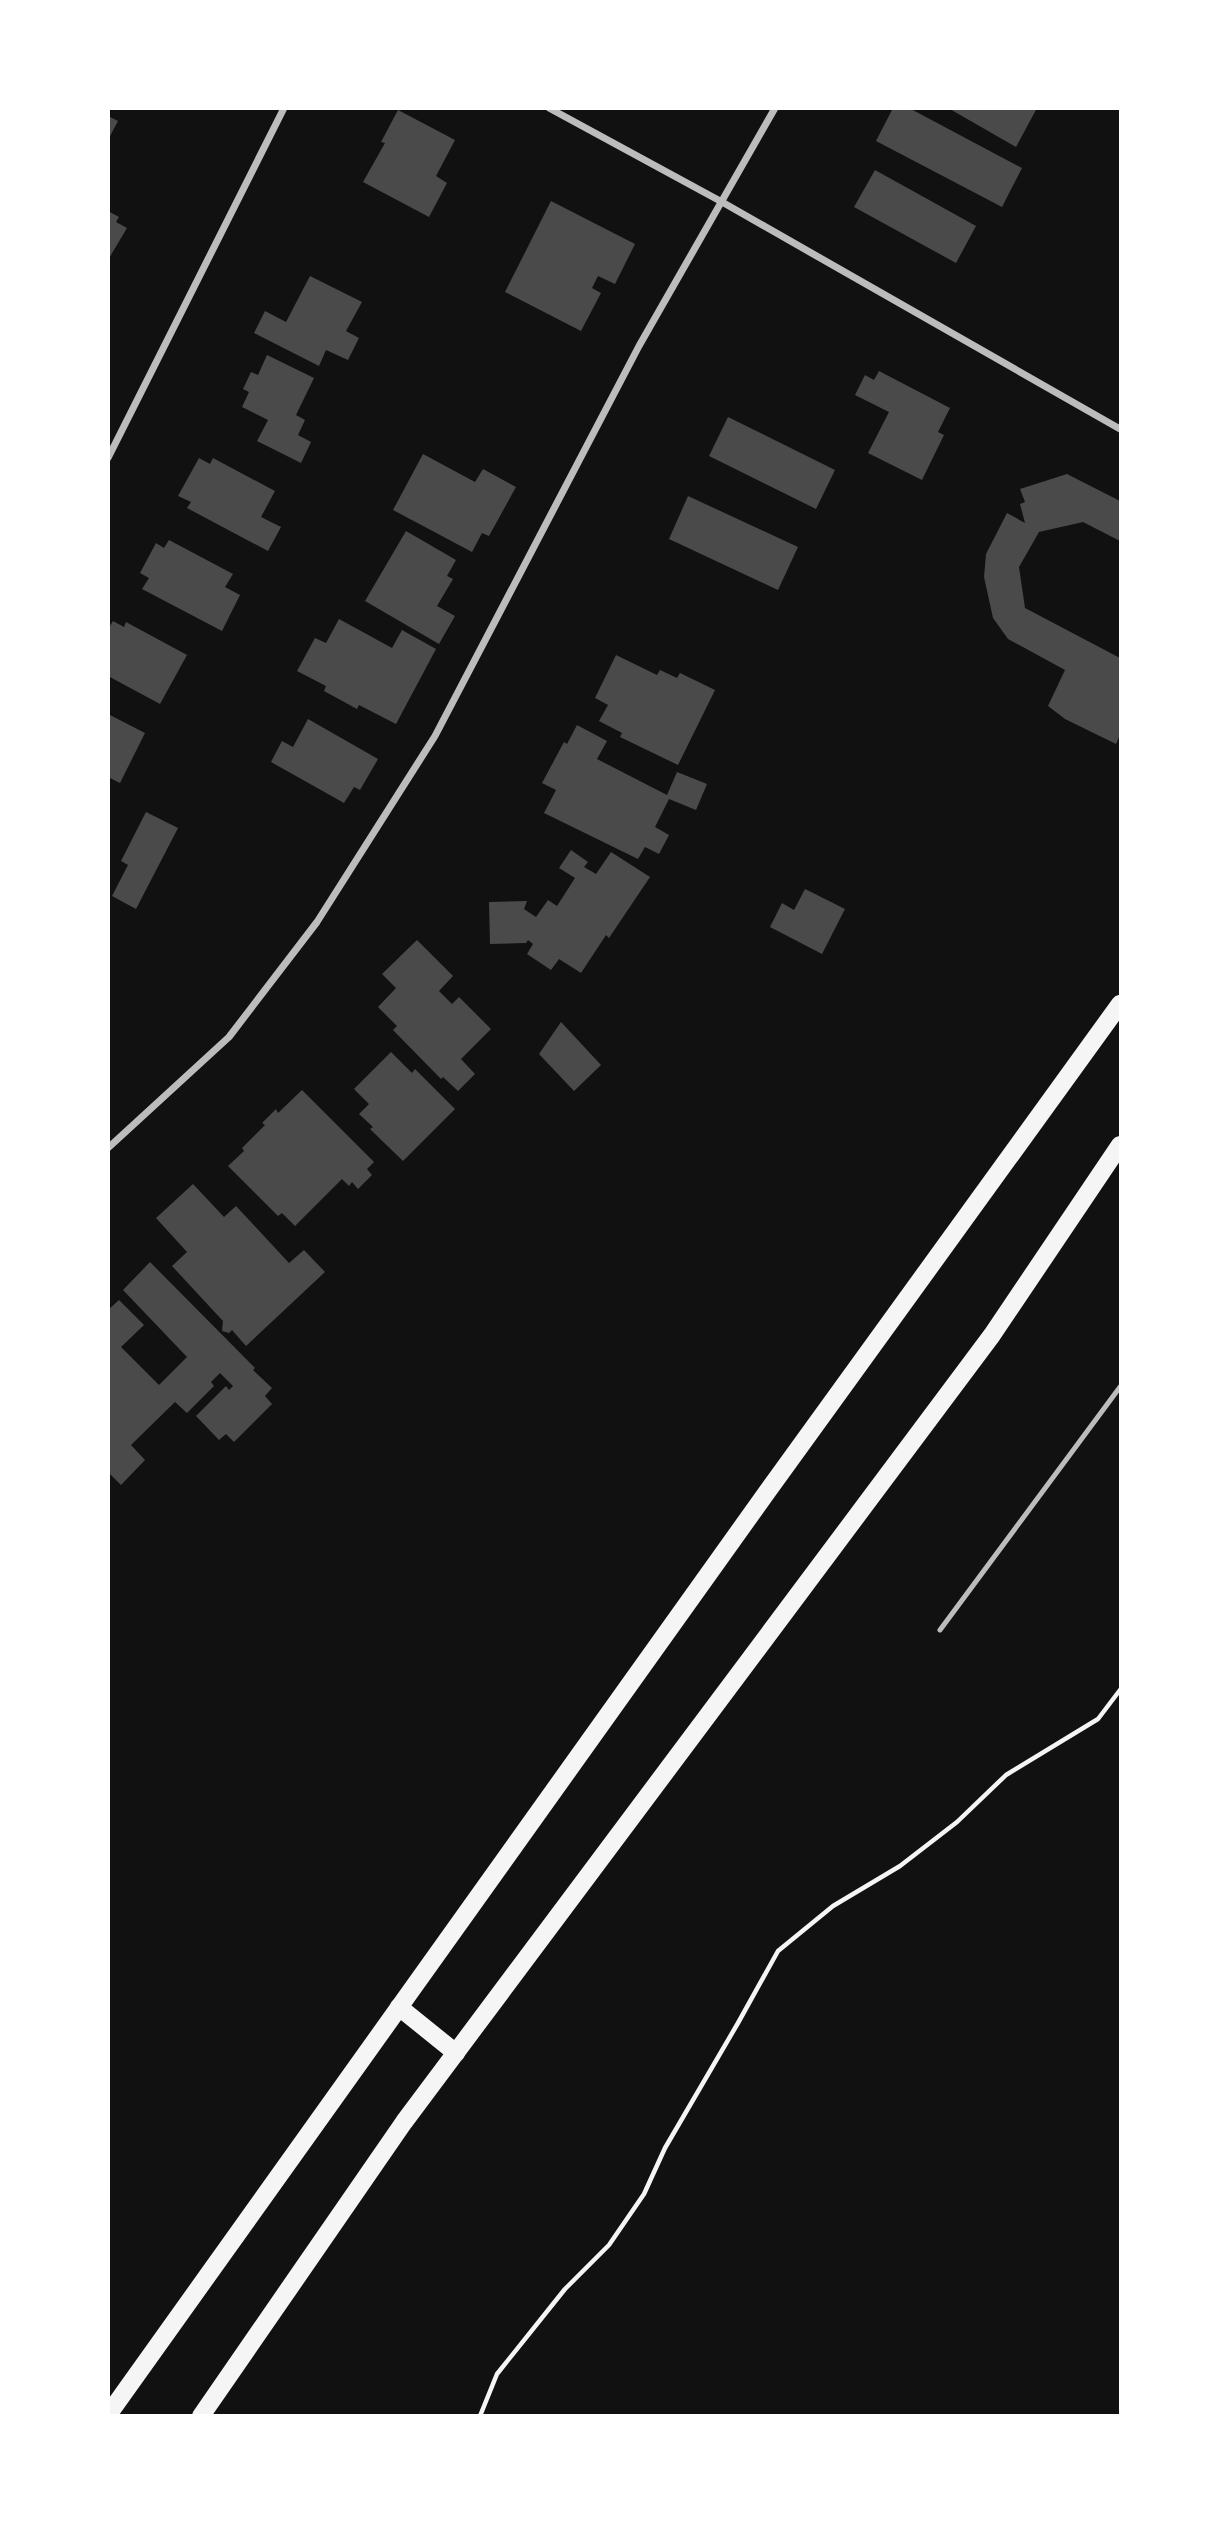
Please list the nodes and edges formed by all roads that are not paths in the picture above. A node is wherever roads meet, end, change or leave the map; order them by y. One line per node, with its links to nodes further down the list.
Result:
1 (284, 108): 6 (street)
2 (549, 108): 4 (street)
3 (775, 108): 4 (street)
4 (722, 202): 5 (street); 9 (street)
5 (1121, 429)
6 (108, 458)
7 (1121, 1004): 12 (main road)
8 (1121, 1144): 13 (main road)
9 (108, 1148)
10 (1121, 1387): 11 (lane)
11 (940, 1630)
12 (399, 2007): 13 (main road); 14 (main road)
13 (456, 2053): 15 (main road)
14 (108, 2415)
15 (201, 2416)

